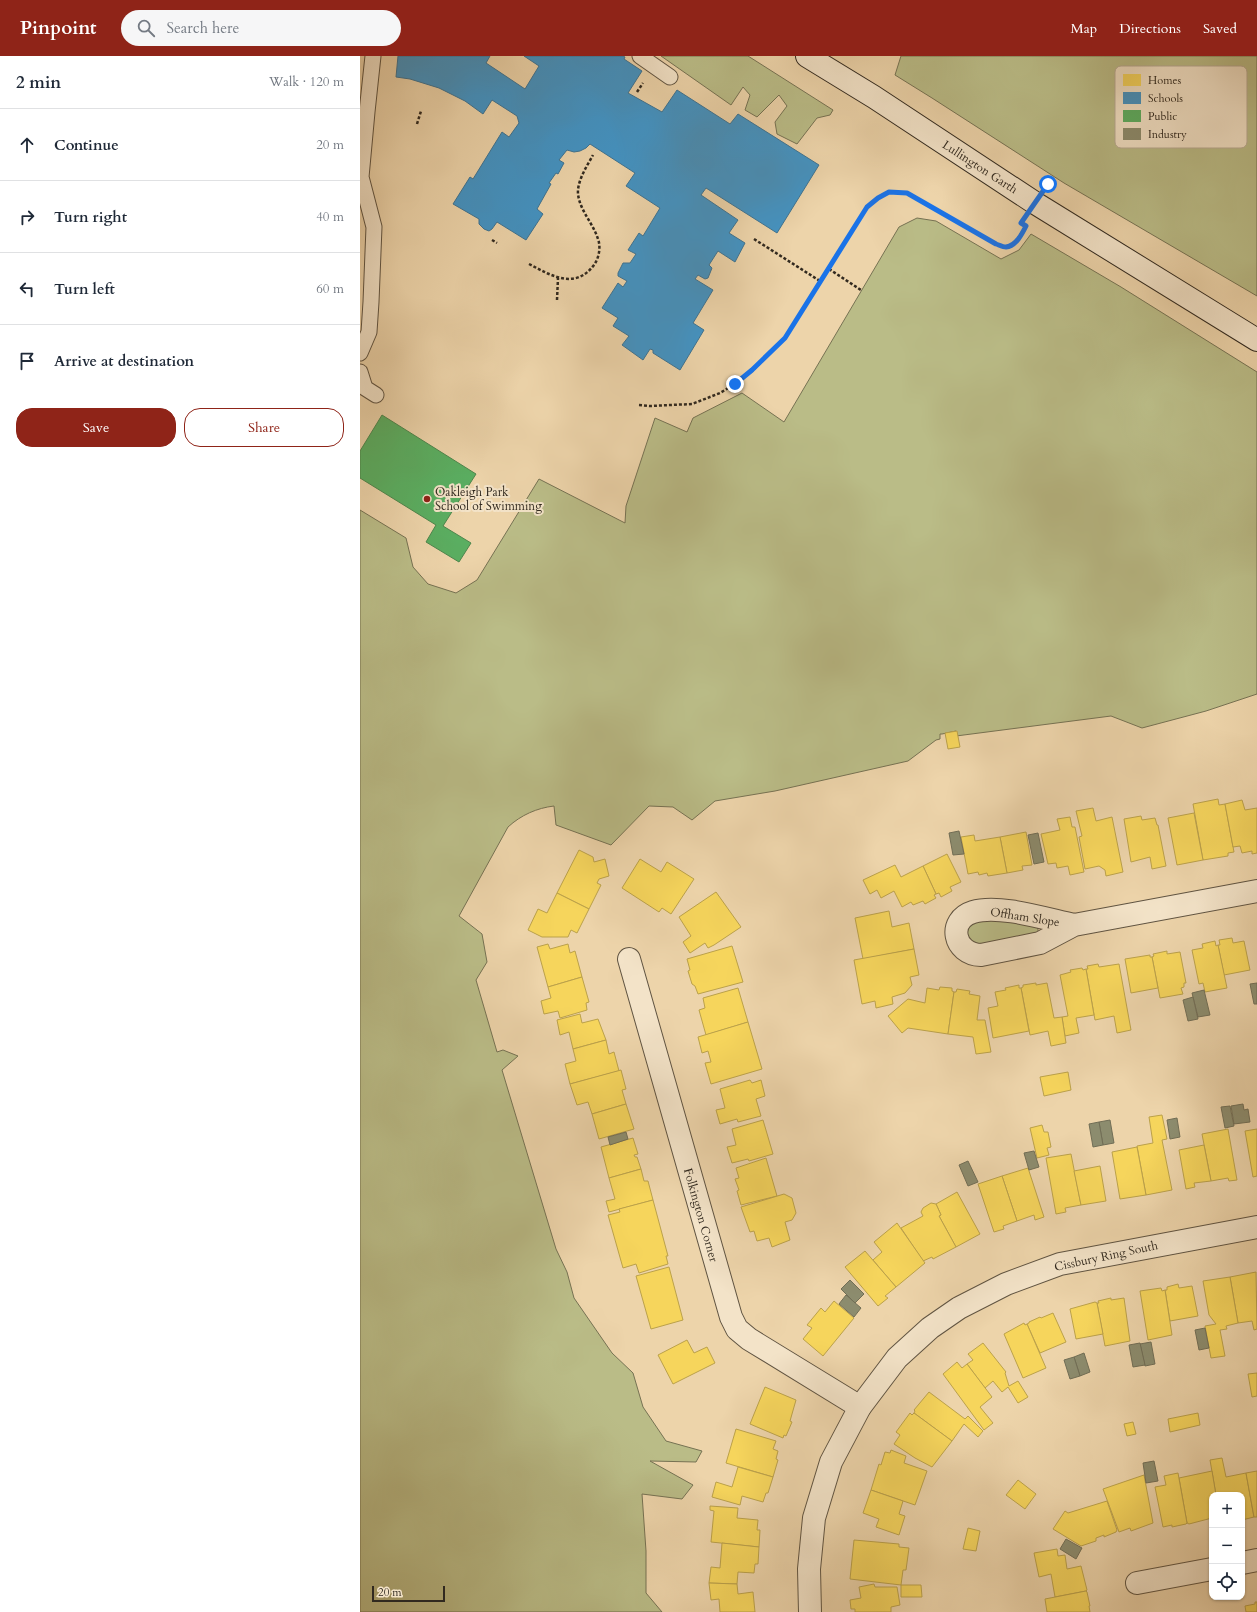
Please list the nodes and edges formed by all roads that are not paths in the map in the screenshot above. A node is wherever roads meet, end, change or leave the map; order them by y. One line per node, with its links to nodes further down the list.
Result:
1 (373, 56): 6 (lane)
2 (640, 56): 4 (lane)
3 (807, 56): 5 (street, Lullington Garth)
4 (670, 77)
5 (1257, 340)
6 (360, 353)
7 (360, 372): 8 (lane)
8 (376, 395)
9 (1257, 891): 10 (street, Offham Slope)
10 (1074, 925)
11 (629, 959): 13 (street, Folkington Corner)
12 (1257, 1227): 13 (street, Cissbury Ring South)
13 (860, 1407): 18 (street, Cissbury Ring South)
14 (1257, 1560): 15 (street)
15 (1245, 1562)
16 (1209, 1570): 17 (street)
17 (1137, 1584)
18 (810, 1612)

